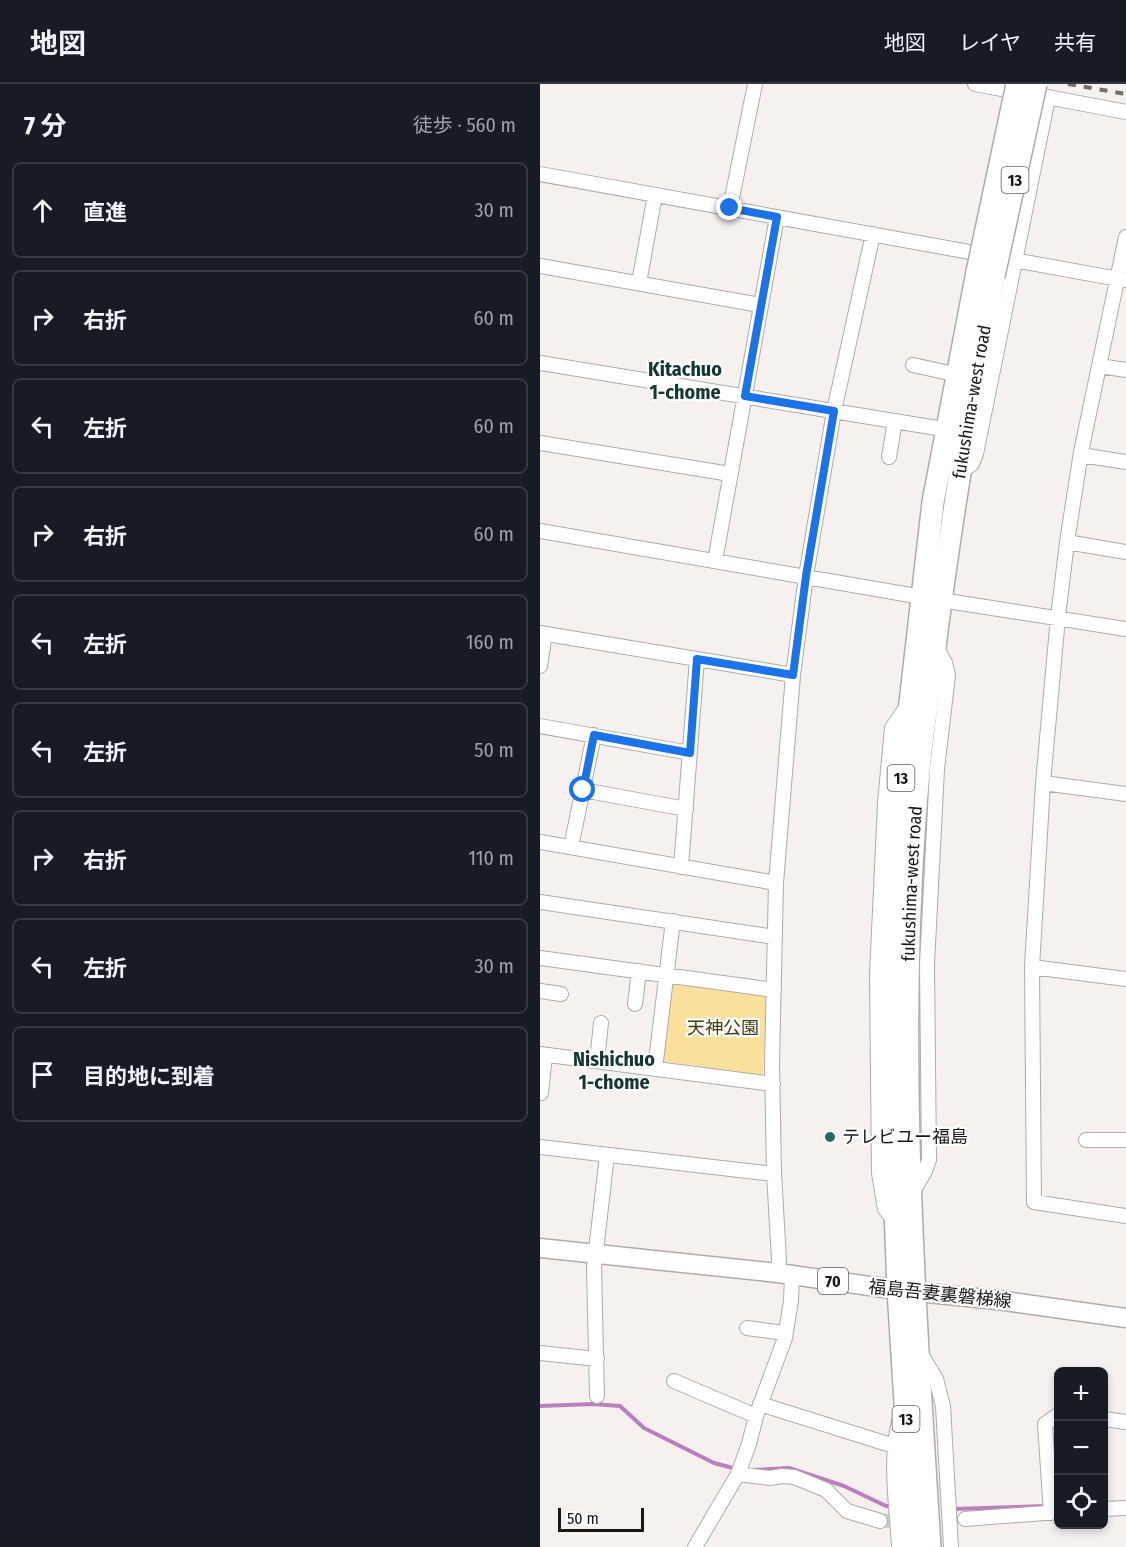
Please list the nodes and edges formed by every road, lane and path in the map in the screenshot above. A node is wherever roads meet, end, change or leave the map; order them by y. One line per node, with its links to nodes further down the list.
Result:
1 (755, 84): 8 (street)
2 (975, 84): 3 (street)
3 (1012, 87): 4 (street); 14 (highway, fukushima-west road / 13, bridge)
4 (1042, 91): 5 (street); 12 (street); 14 (highway, fukushima-west road / 13, bridge)
5 (1126, 112)
6 (540, 174): 7 (street)
7 (655, 195): 8 (street); 16 (street)
8 (730, 208): 9 (street)
9 (777, 217): 10 (street); 17 (street)
10 (873, 234): 14 (street); 24 (street)
11 (1126, 237): 15 (street)
12 (1016, 260): 14 (street); 15 (street); 31 (street)
13 (540, 266): 16 (street)
14 (981, 267): 22 (street); 31 (highway, fukushima-west road / 13); 33 (highway, fukushima-west road / 13)
15 (1121, 279): 20 (street)
16 (639, 283): 17 (street)
17 (760, 305): 23 (street)
18 (540, 363): 23 (street)
19 (913, 365): 22 (street)
20 (1100, 366): 21 (street); 28 (street)
21 (1126, 370)
22 (949, 373): 26 (street)
23 (745, 396): 24 (street); 32 (street)
24 (834, 411): 25 (street); 38 (street)
25 (895, 422): 26 (street); 29 (street)
26 (938, 428): 33 (street)
27 (540, 442): 32 (street)
28 (1081, 454): 30 (street); 35 (street)
29 (889, 457)
30 (1126, 462)
31 (959, 473): 39 (highway, fukushima-west road / 13)
32 (730, 474): 37 (street)
33 (933, 502): 39 (highway, fukushima-west road / 13)
34 (540, 531): 37 (street)
35 (1067, 542): 36 (street); 40 (street)
36 (1126, 552)
37 (715, 561): 38 (street)
38 (806, 576): 39 (street); 45 (street)
39 (931, 598): 40 (street); 84 (highway, fukushima-west road / 13); 84 (highway, fukushima-west road / 13)
40 (1058, 618): 41 (street); 49 (street)
41 (1126, 629)
42 (543, 634): 43 (street); 44 (street)
43 (697, 659): 45 (street); 48 (street)
44 (540, 666)
45 (793, 675): 56 (street)
46 (540, 726): 47 (street)
47 (594, 735): 48 (street); 50 (street)
48 (690, 753): 52 (street)
49 (1042, 783): 51 (street); 61 (street)
50 (583, 790): 52 (street); 54 (street)
51 (1126, 794)
52 (686, 809): 55 (street)
53 (540, 842): 54 (street)
54 (571, 847): 55 (street)
55 (681, 867): 56 (street)
56 (776, 883): 59 (street)
57 (540, 902): 58 (street)
58 (673, 921): 59 (street); 63 (street)
59 (775, 937): 65 (street)
60 (540, 958): 62 (street)
61 (1032, 967): 64 (street); 80 (street)
62 (639, 971): 63 (street); 68 (street)
63 (667, 975): 65 (street); 72 (street)
64 (1126, 979)
65 (774, 990): 73 (street)
66 (540, 991): 67 (street)
67 (561, 994)
68 (635, 1004)
69 (601, 1023): 71 (street)
70 (543, 1054): 71 (street); 74 (street)
71 (597, 1061): 72 (street)
72 (655, 1069): 73 (street)
73 (772, 1084): 79 (street)
74 (542, 1094)
75 (1086, 1140): 76 (street)
76 (1126, 1140)
77 (540, 1147): 78 (street)
78 (607, 1155): 79 (street); 82 (street)
79 (774, 1174): 83 (street)
80 (1126, 1216)
81 (540, 1248): 82 (main road, 福島吾妻裏磐梯線 / 70)
82 (597, 1253): 83 (main road, 福島吾妻裏磐梯線 / 70); 90 (street)
83 (785, 1274): 84 (main road, 福島吾妻裏磐梯線 / 70); 87 (street)
84 (906, 1291): 85 (main road, 福島吾妻裏磐梯線 / 70); 88 (highway, fukushima-west road / 13); 93 (highway, fukushima-west road / 13)
85 (1126, 1318)
86 (747, 1328): 87 (street)
87 (785, 1333): 94 (street)
88 (918, 1350): 108 (highway, fukushima-west road / 13); 109 (street)
89 (540, 1353): 90 (street)
90 (597, 1359): 92 (street)
91 (674, 1381): 94 (street)
92 (597, 1396)
93 (905, 1404): 98 (street); 107 (highway, fukushima-west road / 13)
94 (758, 1410): 98 (street); 99 (street)
95 (1054, 1418): 100 (street)
96 (1108, 1420): 97 (street)
97 (1126, 1422)
98 (894, 1446): 106 (street)
99 (739, 1470): 104 (street); 105 (street)
100 (1052, 1508): 103 (street)
101 (1126, 1508): 102 (street)
102 (1108, 1509)
103 (965, 1519)
104 (880, 1521)
105 (695, 1547)
106 (899, 1547)
107 (914, 1547)
108 (930, 1547)
109 (951, 1547)

